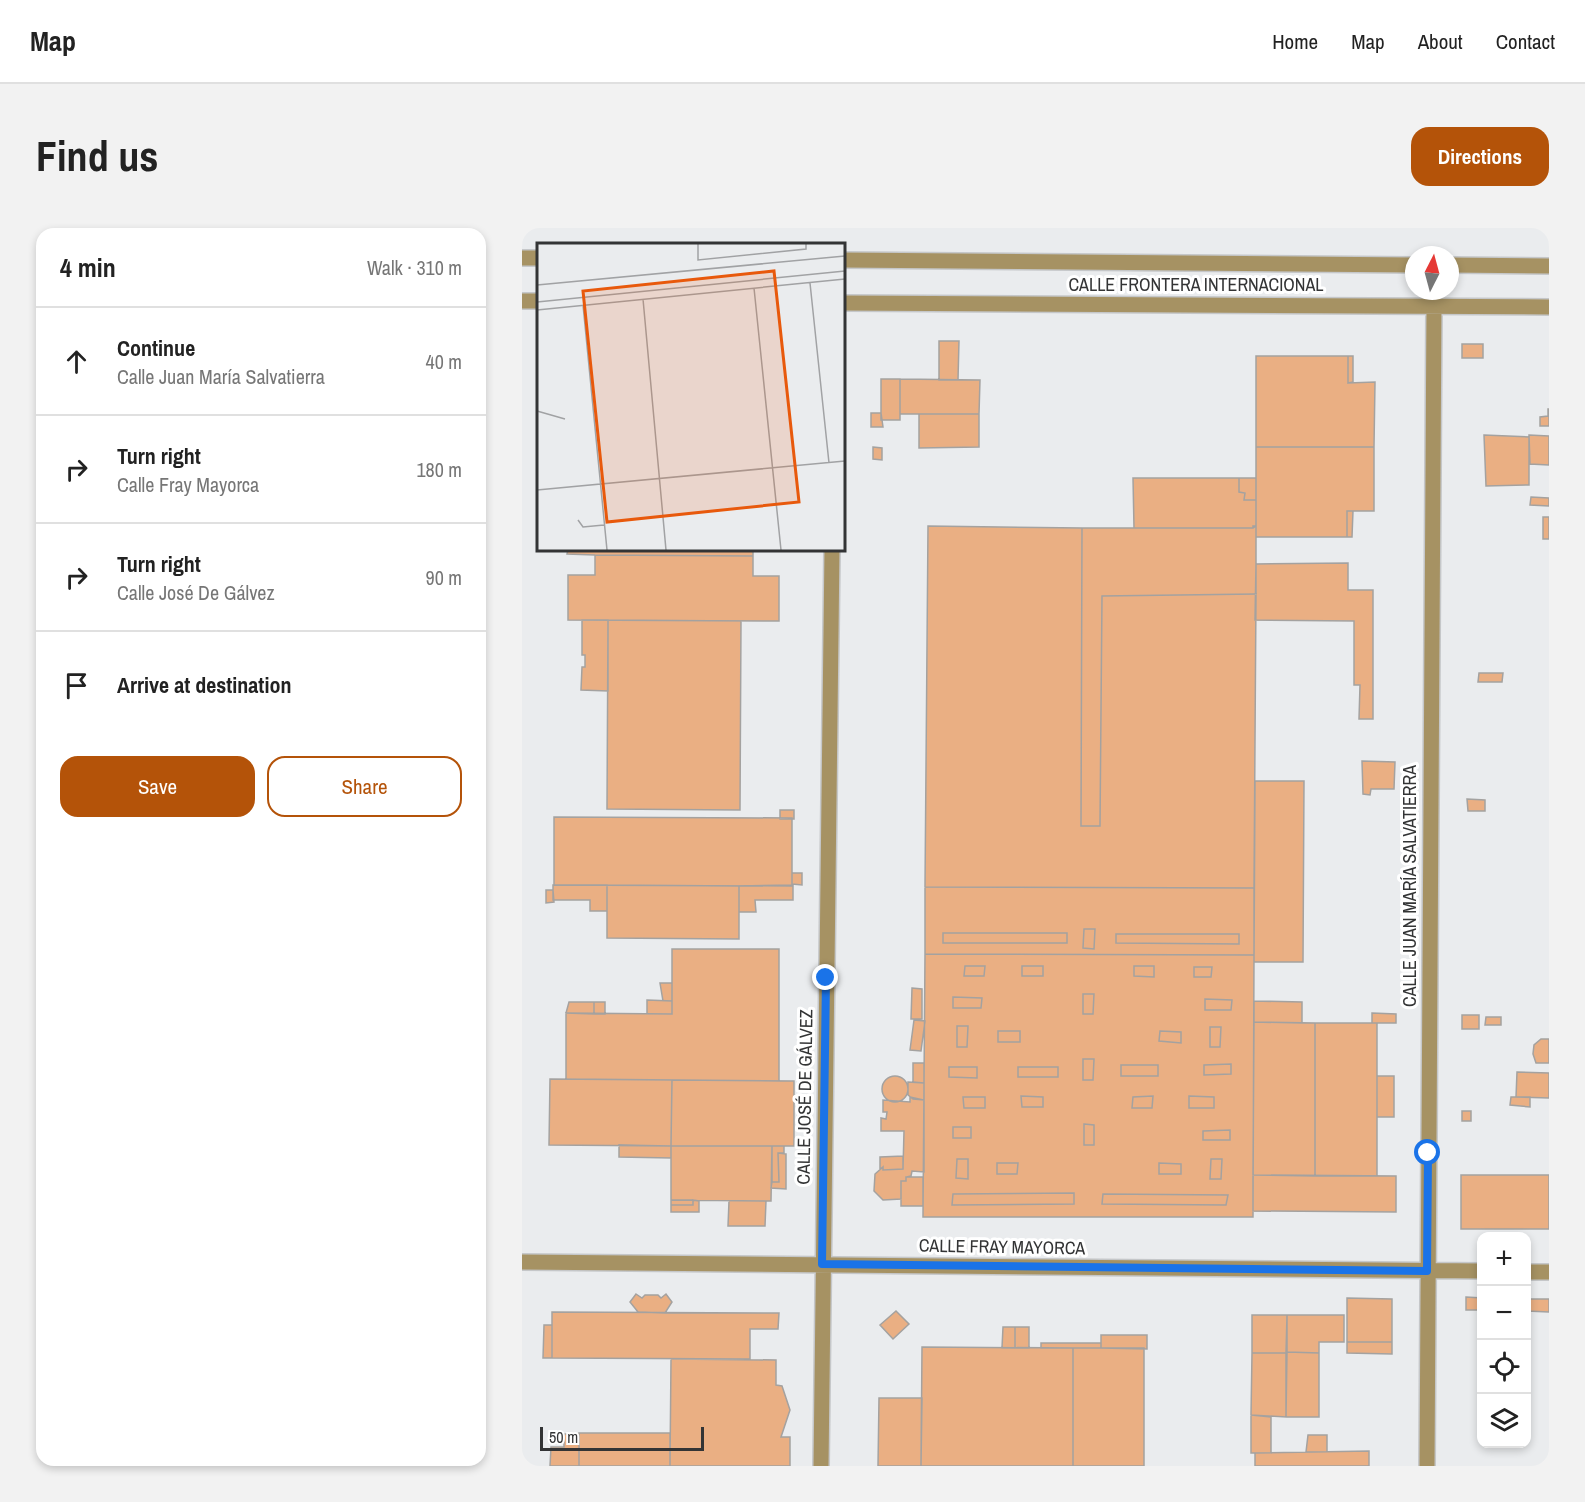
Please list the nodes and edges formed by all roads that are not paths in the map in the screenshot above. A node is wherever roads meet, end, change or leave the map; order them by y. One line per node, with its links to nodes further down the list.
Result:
1 (844, 260): 2 (street)
2 (1405, 265)
3 (1459, 265): 4 (street)
4 (1549, 266)
5 (844, 303): 6 (street, CALLE FRONTERA INTERNACIONAL)
6 (1434, 306): 7 (street, CALLE FRONTERA INTERNACIONAL); 11 (street, CALLE JUAN MARÍA SALVATIERRA)
7 (1549, 307)
8 (832, 550): 10 (street, CALLE JOSÉ DE GÁLVEZ)
9 (522, 1262): 10 (street, CALLE FRAY MAYORCA)
10 (822, 1264): 11 (street, CALLE FRAY MAYORCA); 15 (street, CALLE JOSÉ DE GÁLVEZ)
11 (1427, 1271): 12 (street, CALLE FRAY MAYORCA); 16 (street, CALLE JUAN MARÍA SALVATIERRA)
12 (1477, 1271)
13 (1531, 1272): 14 (street)
14 (1549, 1272)
15 (821, 1466)
16 (1427, 1466)

